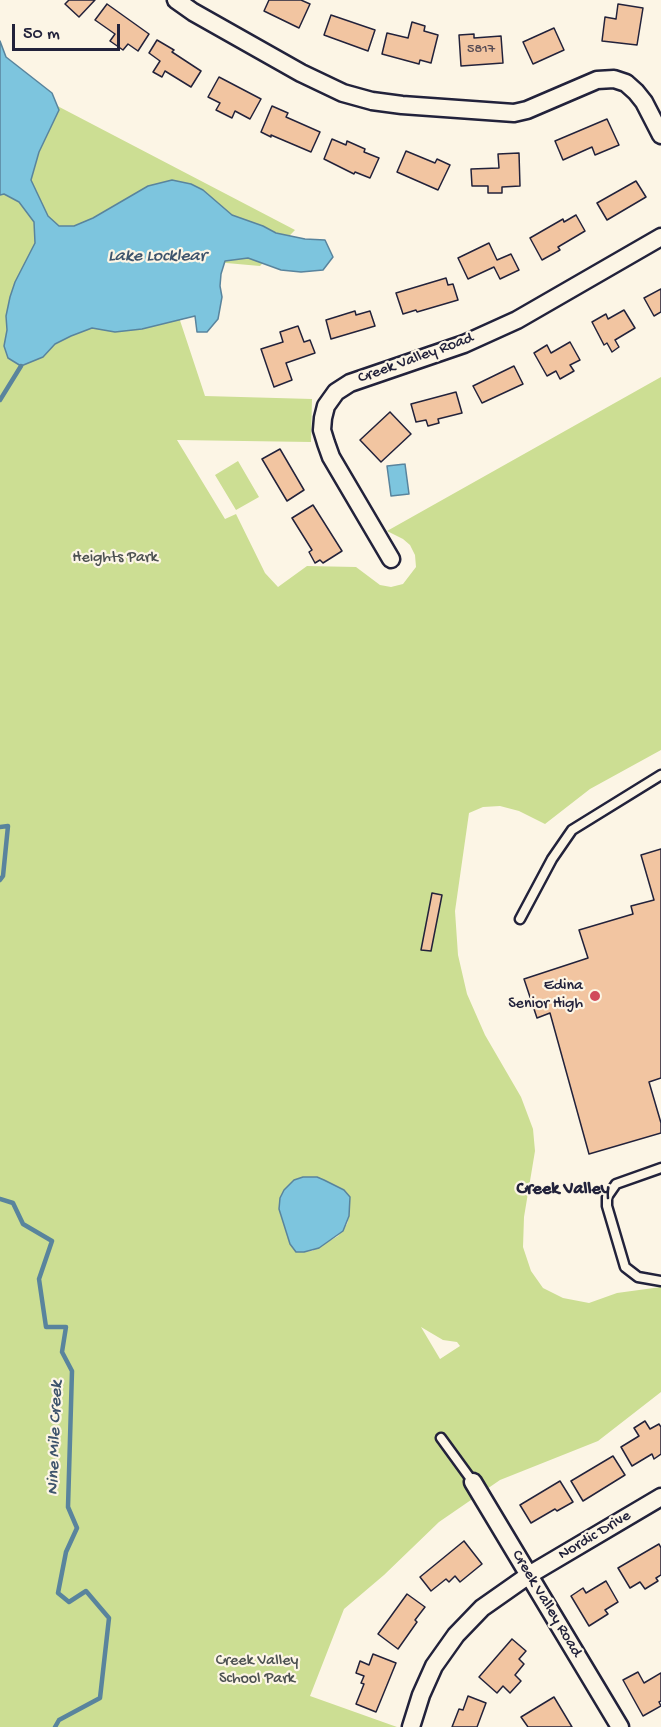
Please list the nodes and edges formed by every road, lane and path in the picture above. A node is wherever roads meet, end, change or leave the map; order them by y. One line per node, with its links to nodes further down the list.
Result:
1 (176, 0): 2 (street)
2 (661, 135)
3 (661, 237): 4 (street, Creek Valley Road)
4 (391, 559)
5 (661, 775): 6 (lane)
6 (520, 919)
7 (661, 1168): 8 (lane)
8 (661, 1281)
9 (441, 1438): 10 (lane)
10 (473, 1482): 12 (street, Creek Valley Road)
11 (661, 1497): 12 (street, Nordic Drive)
12 (529, 1575): 13 (street, Nordic Drive); 14 (street, Creek Valley Road)
13 (411, 1727)
14 (620, 1727)

